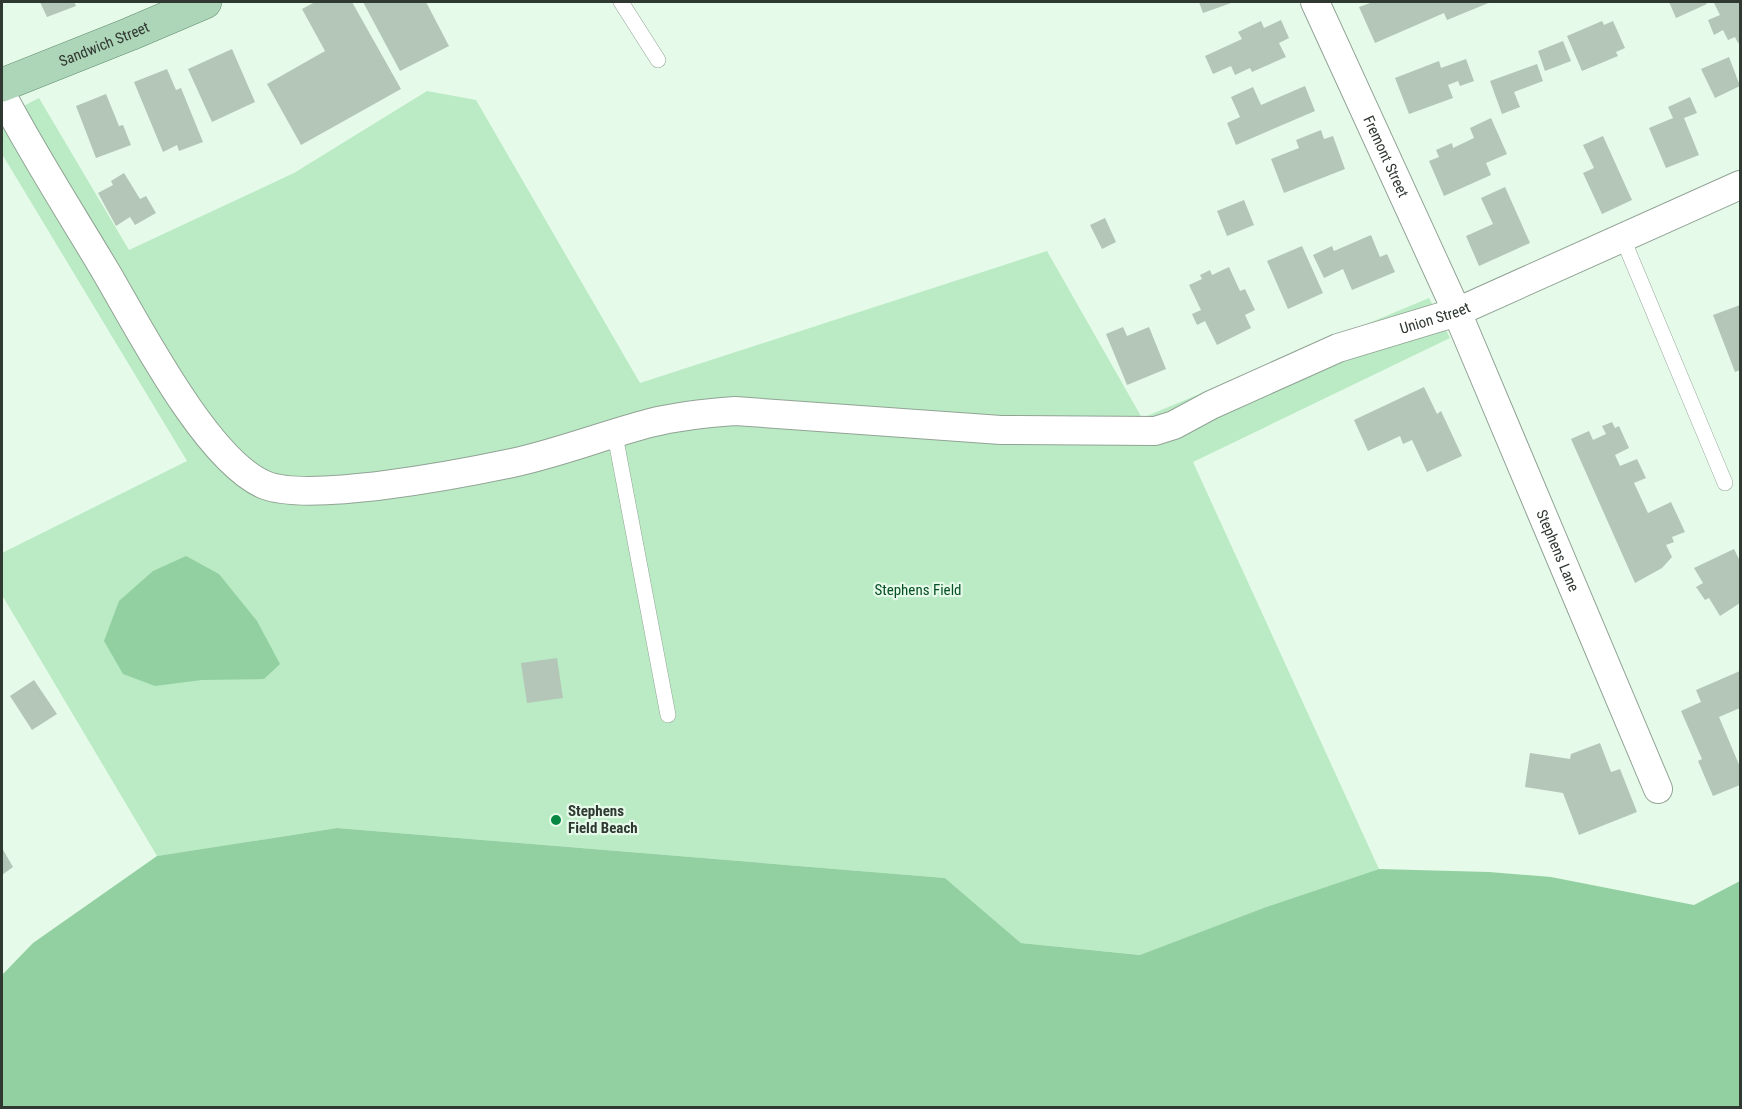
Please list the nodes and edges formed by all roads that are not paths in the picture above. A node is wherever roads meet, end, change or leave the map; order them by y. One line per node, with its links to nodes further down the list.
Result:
1 (205, 2): 5 (main road, Sandwich Street)
2 (621, 2): 4 (lane)
3 (1315, 2): 9 (street, Fremont Street)
4 (658, 60)
5 (2, 85)
6 (2, 95): 10 (street, Union Street)
7 (1740, 185): 8 (street, Union Street)
8 (1623, 239): 9 (street, Union Street); 11 (lane)
9 (1457, 312): 10 (street, Union Street); 13 (street, Stephens Lane)
10 (615, 435): 12 (lane)
11 (1725, 483)
12 (668, 715)
13 (1658, 789)

